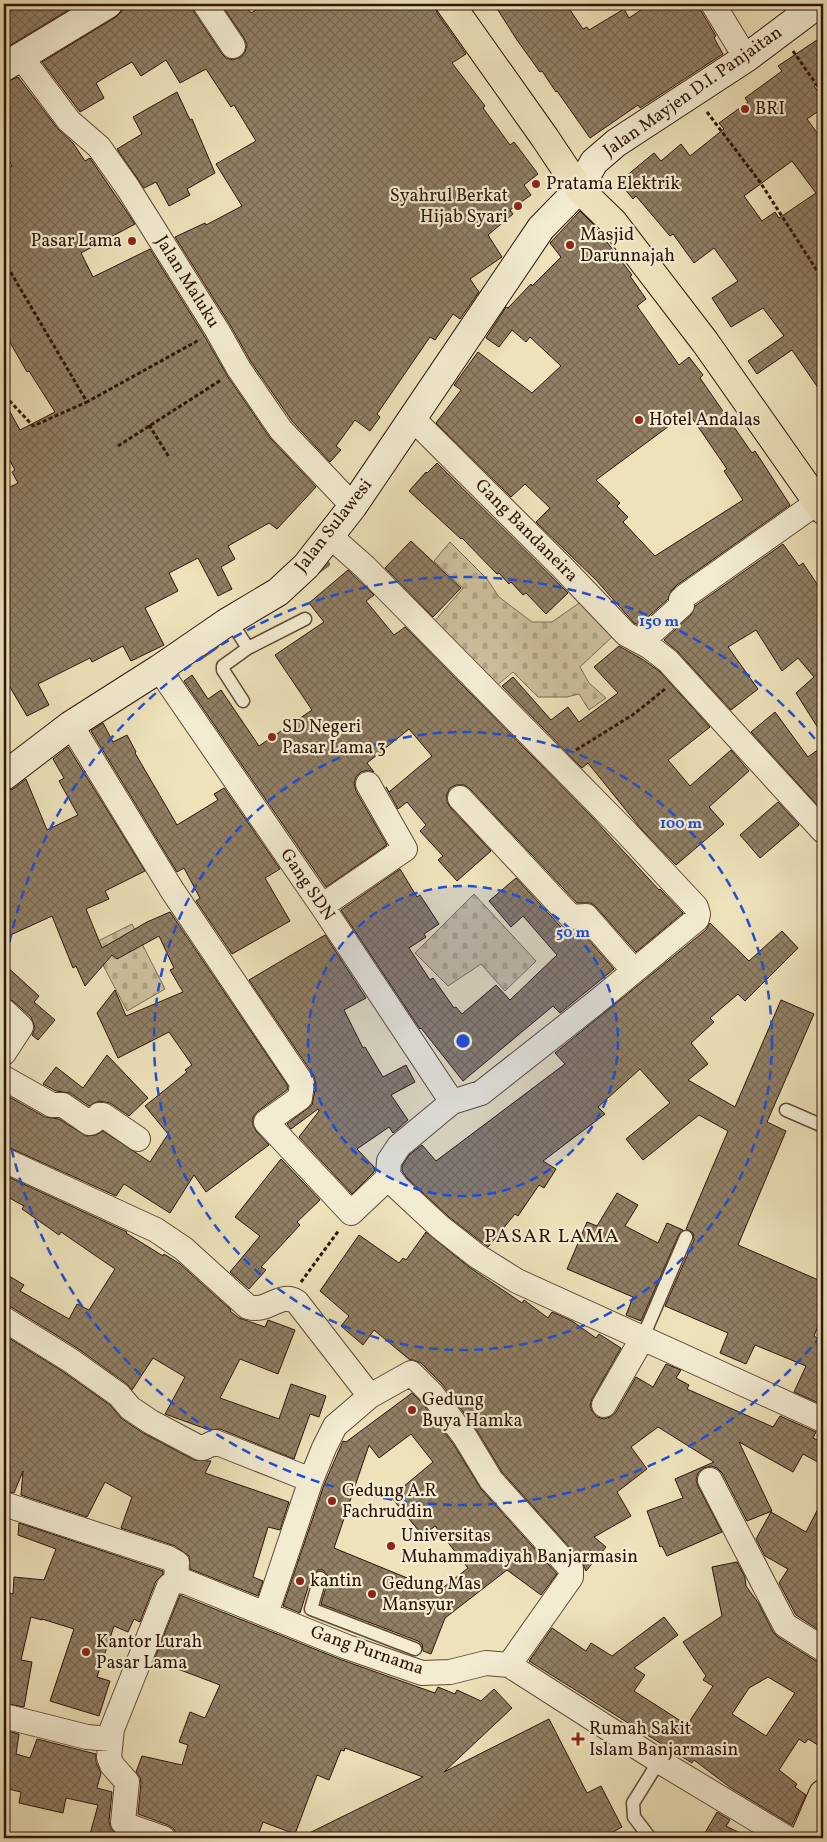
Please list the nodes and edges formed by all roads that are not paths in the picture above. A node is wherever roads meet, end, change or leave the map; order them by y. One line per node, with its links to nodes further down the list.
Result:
1 (108, 4): 8 (main road)
2 (205, 4): 6 (street)
3 (451, 4): 9 (main road)
4 (713, 4): 7 (street)
5 (818, 4): 7 (main road, Jalan Mayjen D.I. Panjaitan)
6 (232, 46)
7 (746, 58): 9 (main road, Jalan Mayjen D.I. Panjaitan)
8 (12, 62): 11 (street, Jalan Maluku)
9 (580, 189): 10 (main road, Jalan Sulawesi); 12 (main road)
10 (412, 418): 11 (main road, Jalan Sulawesi); 16 (street, Gang Bandaneira)
11 (353, 506): 13 (main road, Jalan Sulawesi)
12 (821, 506): 16 (street)
13 (331, 536): 15 (main road, Jalan Sulawesi); 26 (street)
14 (305, 619): 17 (lane)
15 (233, 627): 17 (lane); 18 (main road, Jalan Sulawesi)
16 (641, 642): 24 (street, Gang Bandaneira)
17 (248, 648): 19 (lane)
18 (159, 670): 20 (main road, Jalan Sulawesi); 25 (street, Gang SDN)
19 (243, 702)
20 (71, 725): 21 (main road, Jalan Sulawesi); 35 (street)
21 (5, 769)
22 (368, 784): 25 (street)
23 (460, 798): 26 (street)
24 (823, 831)
25 (322, 906): 30 (street, Gang SDN)
26 (634, 971): 30 (street)
27 (4, 1011): 28 (street)
28 (4, 1053)
29 (4, 1078): 33 (street)
30 (452, 1102): 35 (street)
31 (786, 1110): 32 (lane)
32 (823, 1126)
33 (138, 1139)
34 (4, 1160): 39 (street)
35 (390, 1177): 38 (street)
36 (686, 1237): 38 (lane)
37 (4, 1319): 42 (street)
38 (642, 1339): 40 (street); 41 (street)
39 (370, 1396): 42 (street); 51 (street)
40 (604, 1405)
41 (823, 1420)
42 (310, 1480): 47 (street)
43 (710, 1480): 50 (street)
44 (4, 1504): 46 (street)
45 (320, 1578): 48 (lane)
46 (176, 1581): 47 (street, Gang Purnama); 53 (street)
47 (266, 1614): 48 (street, Gang Purnama)
48 (351, 1636): 49 (lane); 51 (street, Gang Purnama)
49 (415, 1649)
50 (823, 1649)
51 (509, 1665): 54 (street, Gang Purnama)
52 (4, 1716): 53 (street)
53 (110, 1739): 56 (street)
54 (659, 1761): 57 (lane); 58 (street, Gang Purnama)
55 (823, 1794): 59 (main road)
56 (163, 1838)
57 (650, 1838)
58 (787, 1838)
59 (804, 1838)

